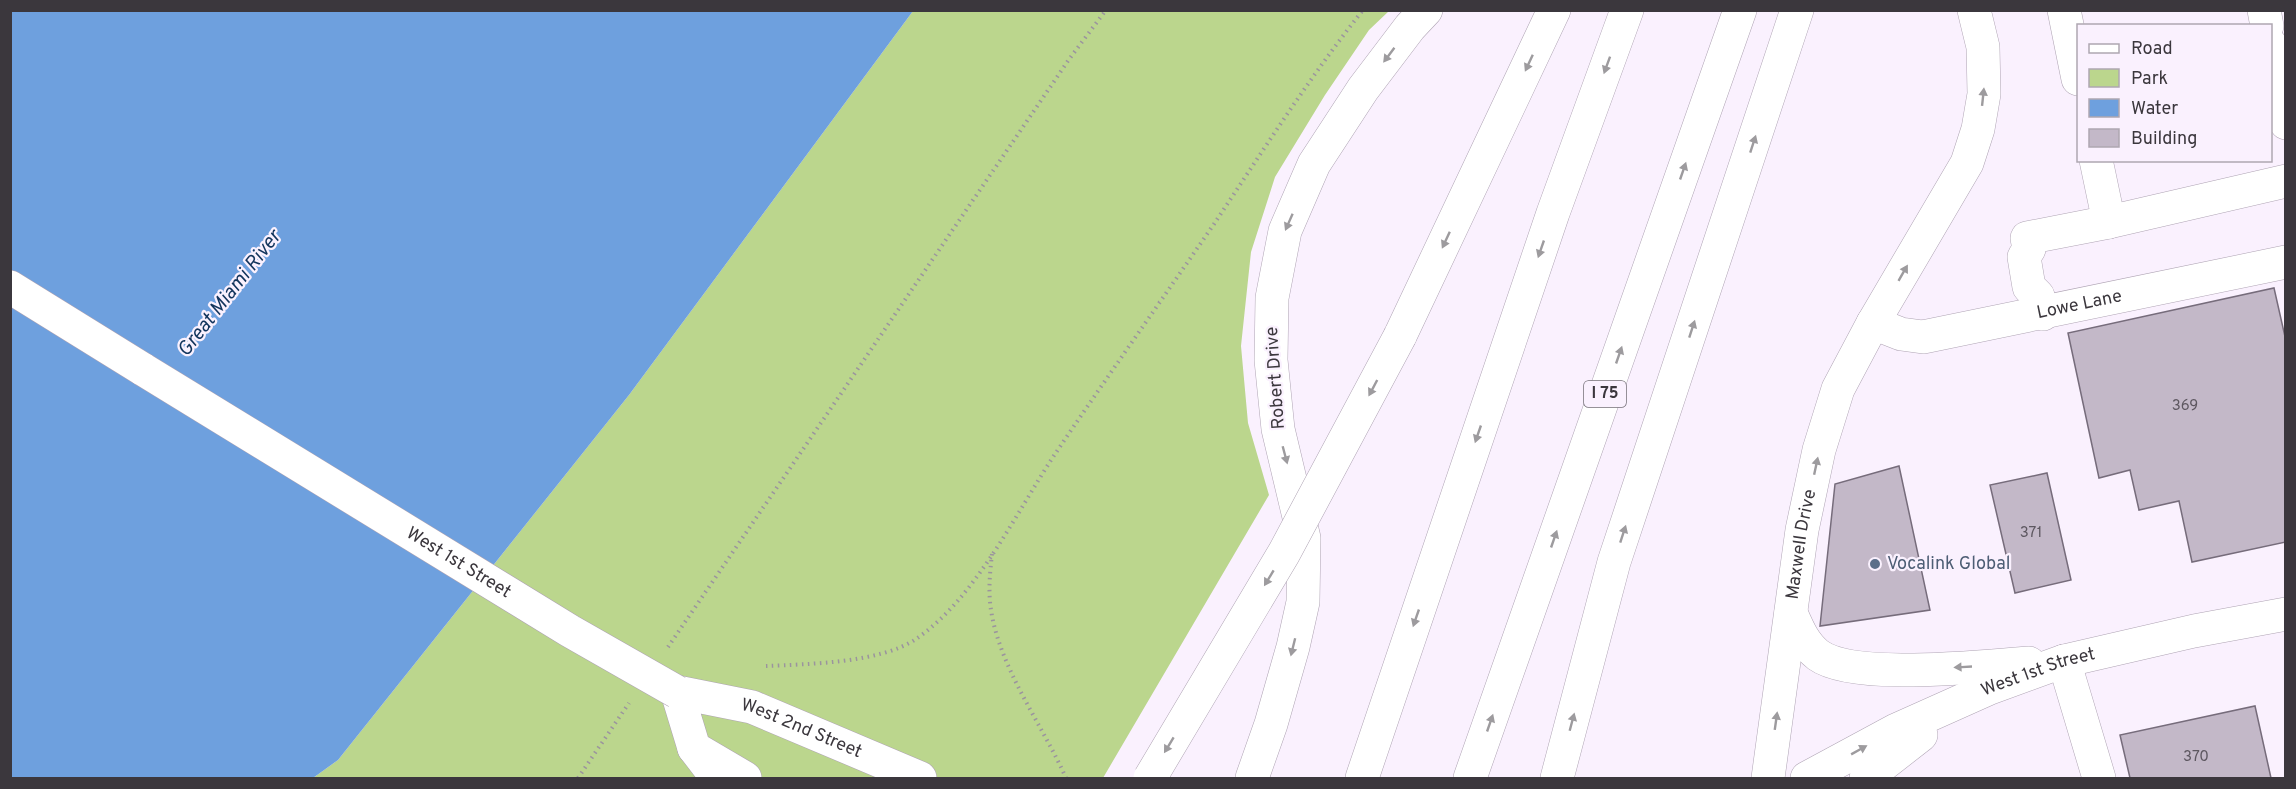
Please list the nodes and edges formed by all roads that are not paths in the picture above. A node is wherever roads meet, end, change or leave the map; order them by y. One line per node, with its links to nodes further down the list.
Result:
1 (1426, 10): 28 (main road, Robert Drive, one-way to 28)
2 (1554, 10): 27 (main road, one-way to 27, bridge)
3 (1627, 10): 29 (main road, one-way to 29)
4 (1740, 10): 30 (main road, I 75, one-way to 4)
5 (1797, 10): 31 (main road, one-way to 5)
6 (1974, 10): 17 (main road, Maxwell Drive, one-way to 6)
7 (2064, 10): 9 (main road)
8 (2272, 49): 10 (main road)
9 (2077, 70)
10 (2286, 123)
11 (2096, 162): 13 (main road)
12 (2286, 181): 13 (main road)
13 (2109, 222): 16 (main road)
14 (2286, 262): 16 (main road, Lowe Lane)
15 (10, 287): 22 (main road, West 1st Street, bridge)
16 (2041, 305): 17 (main road, Lowe Lane)
17 (1873, 323): 18 (main road, Maxwell Drive, one-way to 17)
18 (1791, 613): 20 (main road, one-way to 18); 32 (main road, Maxwell Drive, one-way to 18)
19 (2286, 614): 20 (main road, West 1st Street)
20 (2064, 661): 21 (main road, West 1st Street); 35 (main road)
21 (1990, 688): 33 (main road, West 1st Street, one-way to 21); 34 (main road)
22 (677, 692): 23 (main road); 26 (main road, West 2nd Street)
23 (694, 748): 24 (main road); 25 (main road)
24 (717, 778)
25 (745, 778)
26 (920, 778)
27 (1149, 778)
28 (1252, 778)
29 (1362, 778)
30 (1470, 778)
31 (1557, 778)
32 (1768, 778)
33 (1807, 778)
34 (1866, 778)
35 (2099, 778)

